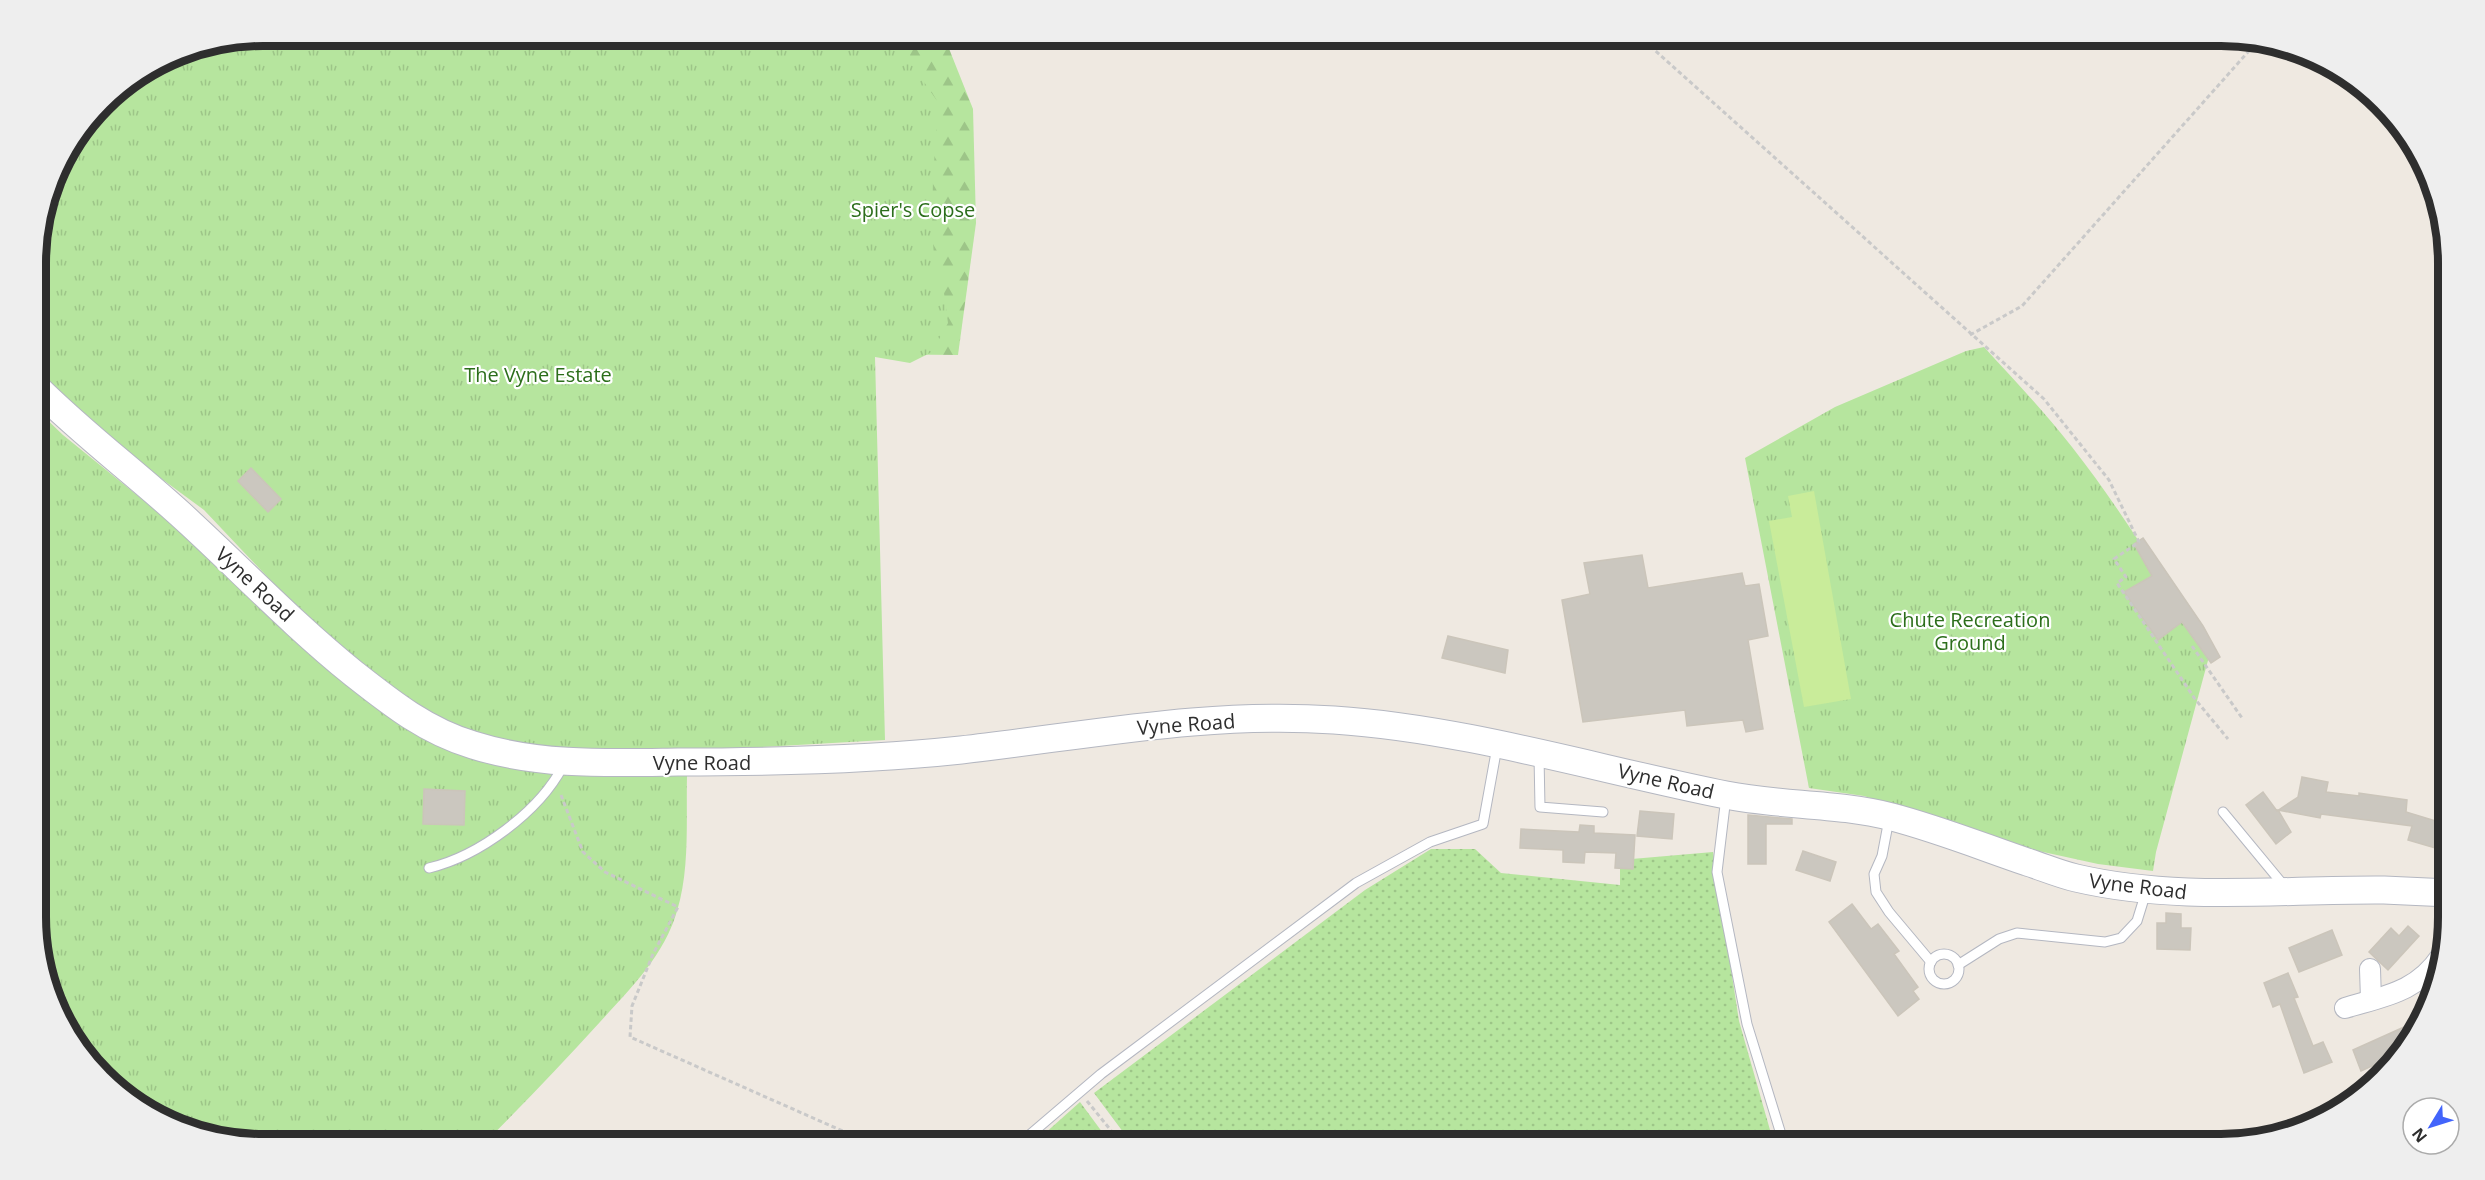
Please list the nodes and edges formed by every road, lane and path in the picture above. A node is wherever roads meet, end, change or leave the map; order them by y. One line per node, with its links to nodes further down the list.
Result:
1 (1650, 46): 3 (path)
2 (2251, 48): 3 (path)
3 (1970, 335): 7 (path)
4 (46, 397): 10 (street, Vyne Road)
5 (2192, 646): 6 (path)
6 (2242, 718)
7 (2228, 739)
8 (1497, 744): 9 (street, Vyne Road); 10 (street, Vyne Road); 25 (lane)
9 (1539, 754): 11 (street, Vyne Road); 12 (lane)
10 (560, 771): 15 (lane); 26 (path)
11 (1727, 795): 14 (street, Vyne Road); 29 (lane)
12 (1603, 812)
13 (2223, 812): 18 (lane)
14 (1889, 816): 16 (street, Vyne Road); 19 (lane)
15 (429, 868)
16 (2146, 890): 18 (street, Vyne Road); 20 (lane)
17 (2438, 892): 18 (street, Vyne Road)
18 (2290, 894)
19 (1931, 962): 20 (lane); 20 (lane)
20 (1958, 965)
21 (2370, 969): 23 (street)
22 (2431, 970): 23 (street)
23 (2371, 1000): 24 (street)
24 (2345, 1008)
25 (1080, 1091): 27 (lane); 28 (path)
26 (849, 1134)
27 (1031, 1134)
28 (1114, 1134)
29 (1781, 1134)

